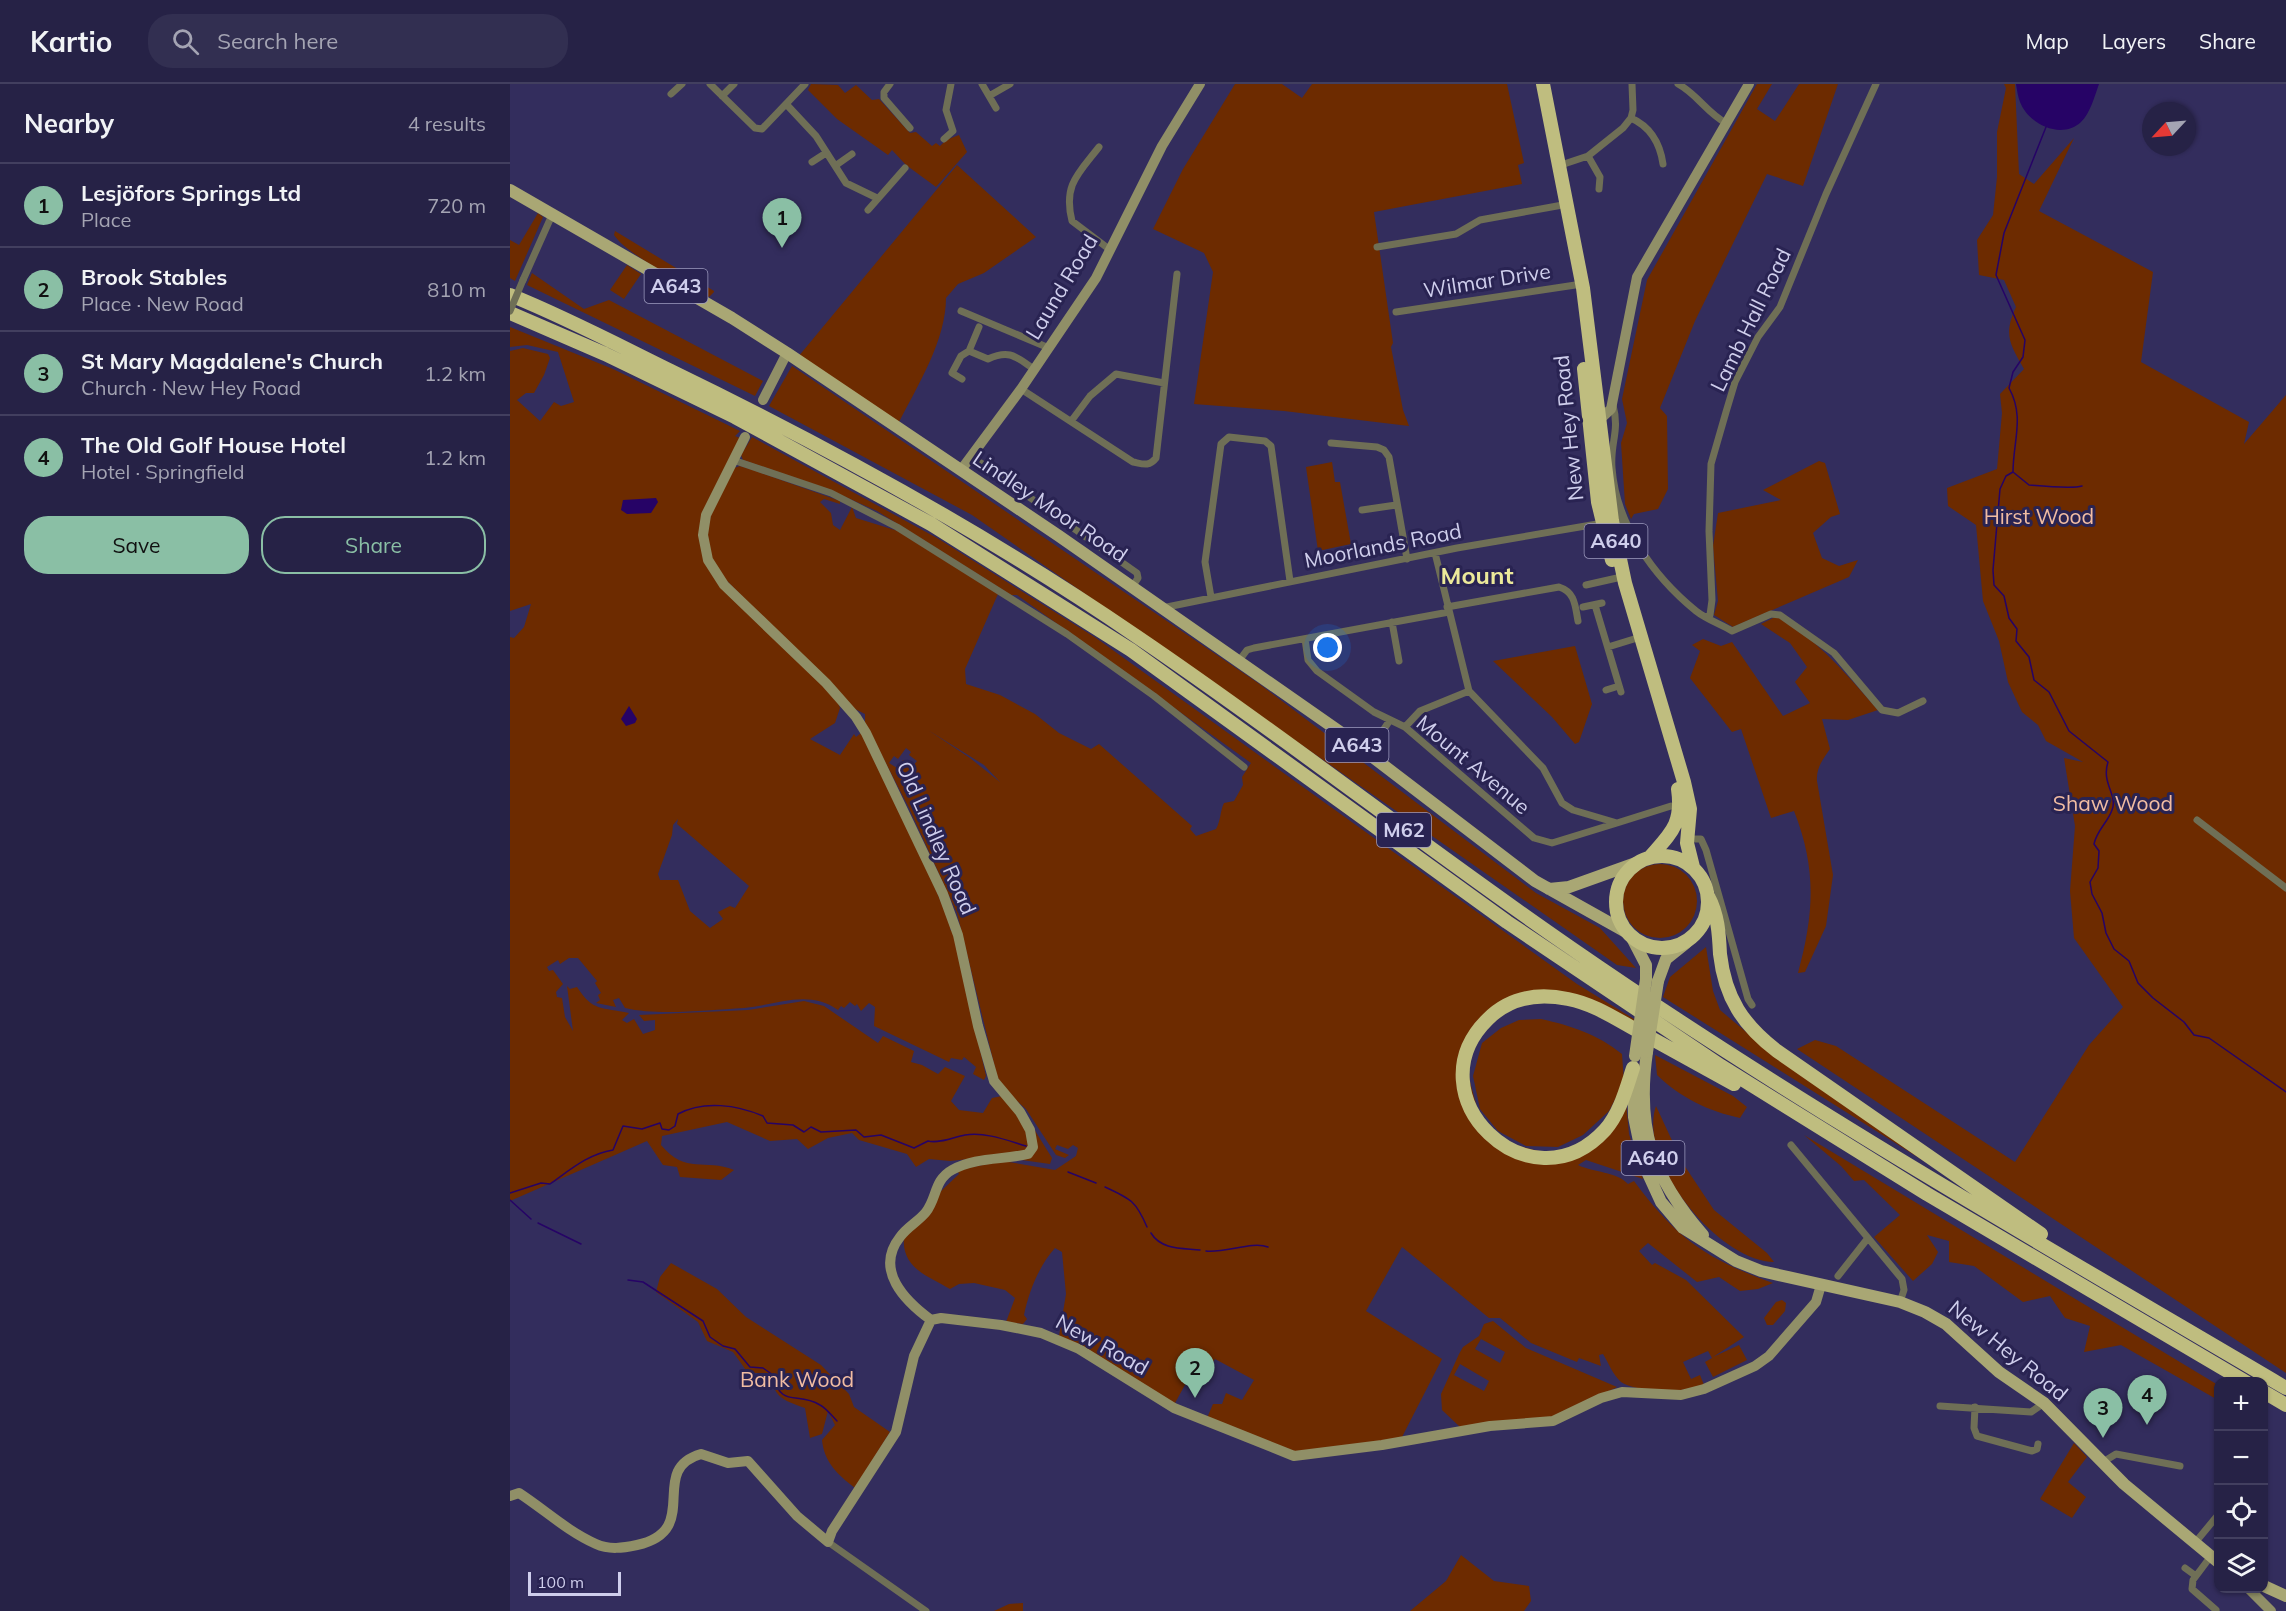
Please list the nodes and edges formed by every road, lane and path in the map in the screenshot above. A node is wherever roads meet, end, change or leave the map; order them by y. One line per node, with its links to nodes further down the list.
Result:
1 (682, 84): 15 (street)
2 (710, 84): 16 (street)
3 (734, 84): 16 (street)
4 (805, 84): 18 (street)
5 (890, 84): 22 (street)
6 (951, 84): 23 (street)
7 (982, 84): 17 (street)
8 (1010, 84): 17 (street)
9 (1200, 84): 42 (street, Laund Road)
10 (1543, 84): 33 (highway, New Hey Road / A640)
11 (1632, 84): 20 (street)
12 (1681, 84): 21 (street)
13 (1749, 84): 21 (street)
14 (1876, 84): 79 (street, Lamb Hall Road)
15 (671, 94)
16 (722, 96): 18 (street)
17 (989, 96): 19 (street)
18 (787, 105): 27 (street)
19 (996, 108)
20 (1631, 118): 25 (street); 29 (street)
21 (1726, 123): 59 (street)
22 (910, 128)
23 (944, 139)
24 (1099, 147): 42 (street)
25 (1661, 148): 26 (street); 31 (street)
26 (1670, 148)
27 (826, 153): 30 (street); 32 (street)
28 (852, 154): 32 (street)
29 (1588, 156): 33 (street); 35 (street)
30 (812, 162)
31 (1663, 164)
32 (835, 166): 37 (street)
33 (1556, 166): 38 (highway, New Hey Road / A640)
34 (905, 168): 37 (street)
35 (1599, 189)
36 (510, 190): 40 (main road, Lindley Moor Road / A643)
37 (877, 198): 39 (street)
38 (1564, 205): 41 (street); 44 (highway, New Hey Road / A640)
39 (868, 210)
40 (552, 214): 48 (street, bridge); 52 (main road, Lindley Moor Road / A643)
41 (1377, 247)
42 (1109, 249): 50 (street, Laund Road)
43 (1177, 274): 55 (street)
44 (1579, 284): 47 (street, Wilmar Drive); 57 (highway, New Hey Road / A640)
45 (510, 294): 117 (highway, M62)
46 (962, 311): 50 (street)
47 (1396, 312)
48 (510, 313): 112 (highway, M62)
49 (979, 327): 51 (street)
50 (1048, 348): 53 (street, Laund Road)
51 (969, 351): 53 (street); 54 (street)
52 (787, 353): 58 (street); 65 (main road, Lindley Moor Road / A643)
53 (1034, 369): 56 (street, Laund Road)
54 (962, 379)
55 (1164, 383): 60 (street); 60 (street)
56 (1021, 389): 60 (street); 65 (street, Laund Road)
57 (1592, 397): 59 (street); 61 (highway, New Hey Road / A640)
58 (763, 400)
59 (1612, 402): 61 (street); 66 (street)
60 (1072, 420)
61 (1595, 423): 69 (highway, New Hey Road / A640)
62 (745, 437): 64 (street, Old Lindley Road)
63 (1331, 443): 67 (street)
64 (733, 460): 94 (street); 119 (street, Old Lindley Road)
65 (965, 465): 77 (main road, Lindley Moor Road / A643)
66 (1616, 499): 79 (street); 87 (street, New Hey Road)
67 (1396, 505): 68 (street); 71 (street)
68 (1362, 510)
69 (1607, 522): 70 (street, Moorlands Road); 72 (highway, New Hey Road / A640); 87 (highway, New Hey Road / A640)
70 (1435, 553): 71 (street, Moorlands Road); 78 (street)
71 (1407, 559): 73 (street, Moorlands Road)
72 (1617, 578): 74 (street); 83 (highway, New Hey Road / A640)
73 (1290, 581): 75 (street, Moorlands Road); 75 (street)
74 (1586, 585)
75 (1211, 597): 77 (street, Moorlands Road)
76 (1583, 607): 84 (street)
77 (1162, 608): 86 (main road, Lindley Moor Road / A643)
78 (1448, 609): 80 (street); 81 (street); 89 (street)
79 (1707, 617): 90 (street)
80 (1578, 621)
81 (1392, 622): 82 (street); 85 (street)
82 (1305, 639): 86 (street); 91 (street, Mount Avenue)
83 (1634, 639): 84 (street); 99 (highway, New Hey Road / A640)
84 (1608, 647): 88 (street)
85 (1399, 661)
86 (1238, 662): 93 (main road, Lindley Moor Road / A643)
87 (1652, 676): 98 (highway, New Hey Road / A640)
88 (1606, 690)
89 (1469, 691): 92 (street); 97 (street)
90 (1923, 701)
91 (1390, 720): 92 (street, Mount Avenue); 93 (street)
92 (1405, 727): 97 (street, Mount Avenue)
93 (1368, 753): 104 (main road, Lindley Moor Road / A643)
94 (1244, 768)
95 (1671, 806): 97 (street)
96 (2196, 820): 103 (street)
97 (1617, 823)
98 (1687, 839): 99 (highway); 102 (highway, New Hey Road / A640); 109 (street)
99 (1666, 841): 100 (highway, New Hey Road / A640)
100 (1650, 857): 101 (highway, A640); 102 (highway)
101 (1636, 863): 104 (main road); 106 (highway, A640)
102 (1693, 867): 105 (highway, A640)
103 (2286, 888)
104 (1548, 889): 106 (main road, Lindley Moor Road / A643)
105 (1708, 896): 107 (highway, A640); 117 (highway)
106 (1629, 935): 107 (highway); 108 (main road, New Hey Road / A640)
107 (1686, 943): 108 (main road, New Hey Road / A640)
108 (1652, 980): 110 (main road, New Hey Road / A640, bridge)
109 (1752, 1005)
110 (1638, 1059): 112 (highway); 114 (main road, New Hey Road / A640); 114 (main road, New Hey Road / A640)
111 (1791, 1145): 113 (street)
112 (1847, 1145): 120 (highway, M62)
113 (1868, 1238): 115 (street); 118 (street)
114 (1713, 1247): 116 (main road, New Hey Road / A640)
115 (1838, 1276)
116 (1821, 1285): 118 (main road, New Hey Road / A640); 119 (street, New Road)
117 (2136, 1300): 121 (highway, M62)
118 (1900, 1302): 123 (main road, New Hey Road / A640)
119 (931, 1320): 132 (street)
120 (2238, 1377)
121 (2286, 1388)
122 (2268, 1394): 124 (highway)
123 (2044, 1403): 126 (street); 128 (main road, New Hey Road / A640)
124 (2286, 1405)
125 (1940, 1406): 126 (street)
126 (1975, 1407): 127 (street)
127 (2038, 1444)
128 (2103, 1462): 129 (street); 133 (main road, New Hey Road / A640)
129 (2180, 1466)
130 (510, 1496): 132 (street)
131 (2214, 1520): 133 (street)
132 (828, 1542): 143 (street)
133 (2194, 1544): 134 (main road, New Hey Road / A640)
134 (2214, 1558)
135 (2214, 1560): 137 (street)
136 (2185, 1568): 137 (street)
137 (2196, 1576): 141 (street)
138 (2268, 1588): 140 (main road)
139 (2253, 1593): 144 (street)
140 (2286, 1596)
141 (2206, 1608): 142 (street)
142 (2216, 1610)
143 (926, 1611)
144 (2271, 1611)

